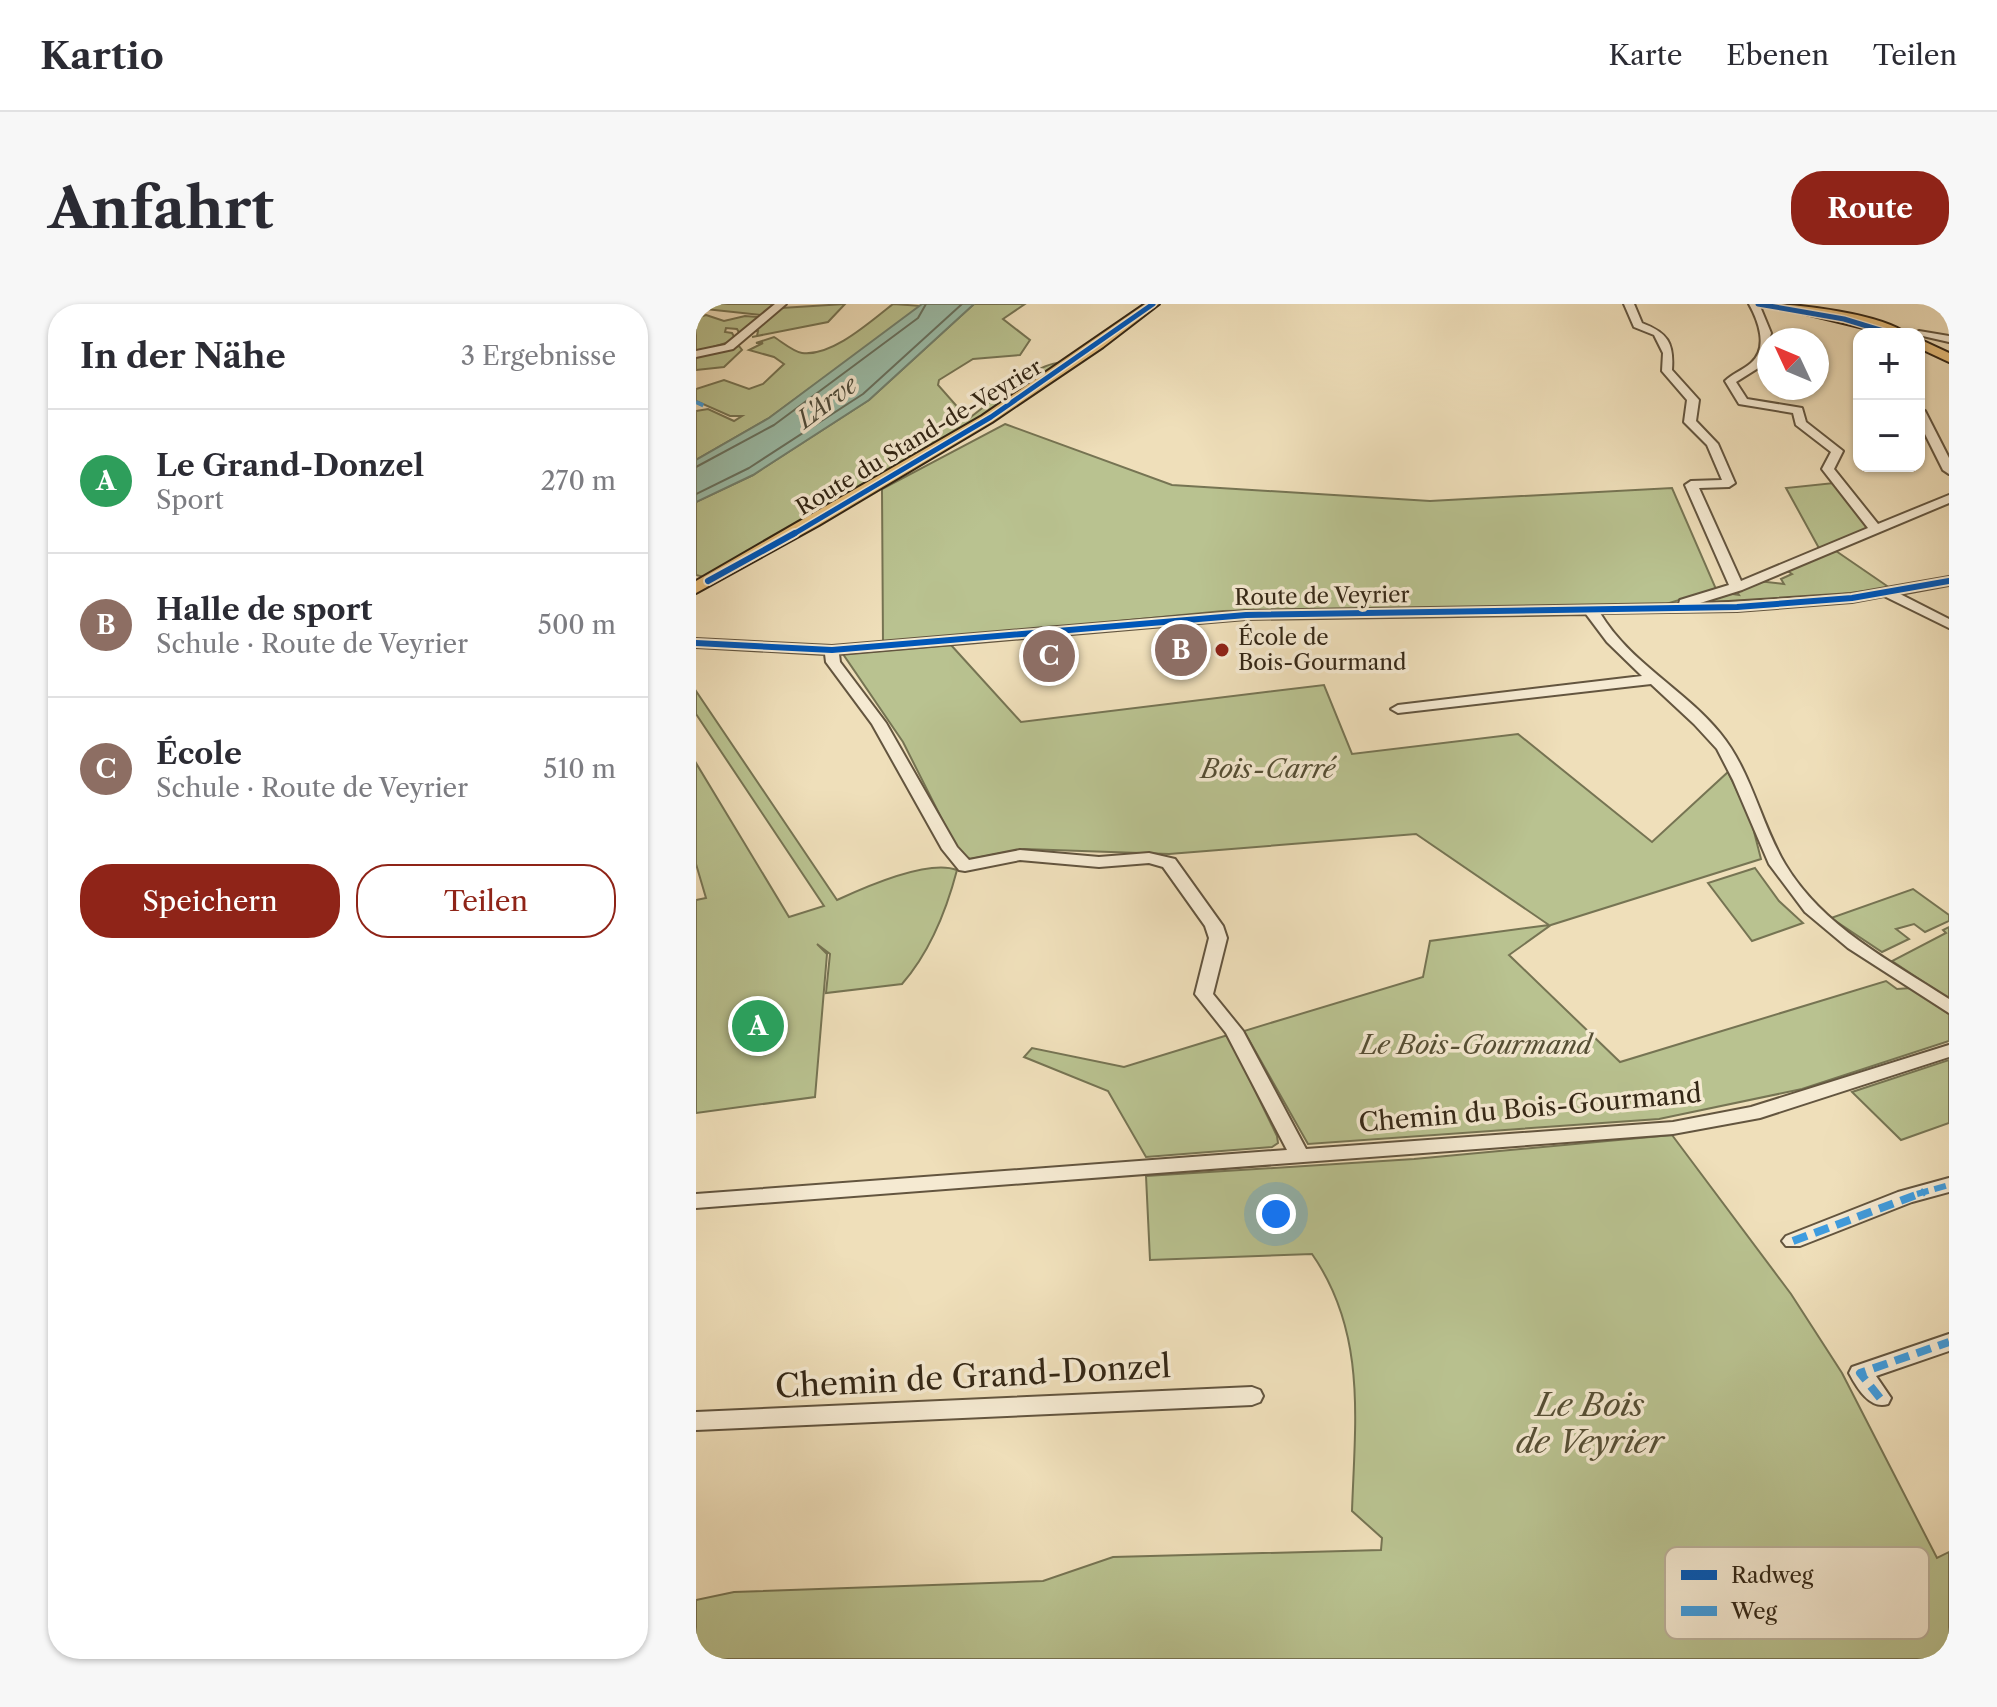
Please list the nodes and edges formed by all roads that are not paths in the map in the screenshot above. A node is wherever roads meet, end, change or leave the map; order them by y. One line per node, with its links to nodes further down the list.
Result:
1 (781, 304): 10 (street)
2 (1153, 304): 18 (main road, Route du Stand-de-Veyrier)
3 (1629, 304): 17 (street)
4 (1754, 304): 15 (street)
5 (1771, 304): 6 (main road)
6 (1882, 328)
7 (1925, 335): 8 (street)
8 (1949, 339)
9 (1925, 346): 11 (main road)
10 (696, 354)
11 (1949, 358)
12 (1925, 423): 13 (street)
13 (1949, 470)
14 (1949, 499): 15 (street)
15 (1876, 530): 17 (street)
16 (1949, 581): 19 (street, Route de Veyrier)
17 (1737, 587): 20 (street)
18 (696, 588)
19 (1888, 593): 20 (street, Route de Veyrier); 22 (street)
20 (1668, 610): 21 (street, Route de Veyrier)
21 (1592, 612): 24 (street, Route de Veyrier); 25 (street)
22 (1949, 624)
23 (696, 643): 24 (street, Route de Veyrier)
24 (832, 650): 29 (street)
25 (1656, 679): 26 (street); 27 (street)
26 (1398, 709)
27 (1949, 1007)
28 (1949, 1051): 29 (street, Chemin du Bois-Gourmand)
29 (1300, 1156): 31 (street)
30 (1949, 1185): 32 (street)
31 (696, 1201)
32 (1793, 1241)
33 (1949, 1342): 35 (street)
34 (1252, 1396): 36 (street, Chemin de Grand-Donzel)
35 (1880, 1398)
36 (696, 1421)

